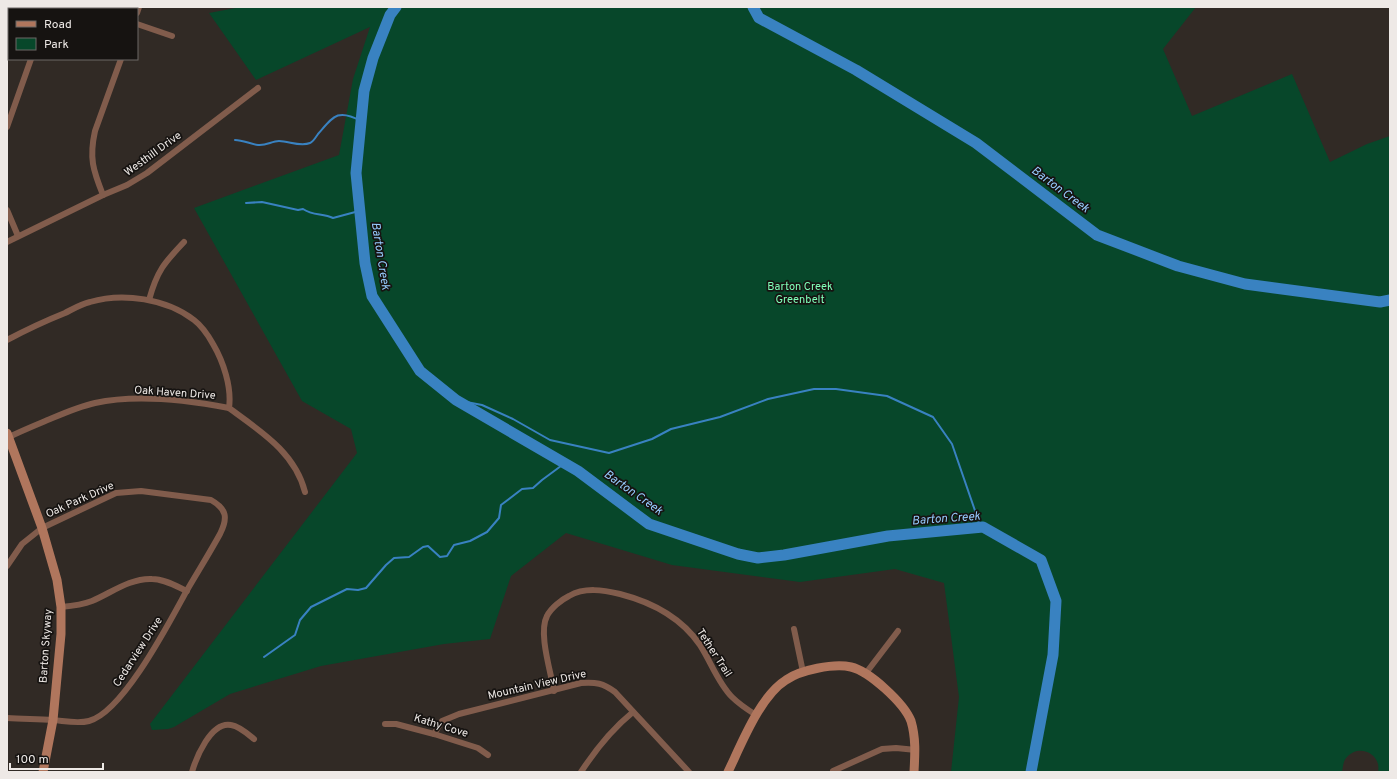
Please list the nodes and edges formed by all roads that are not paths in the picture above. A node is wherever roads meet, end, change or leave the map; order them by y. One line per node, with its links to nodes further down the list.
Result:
1 (138, 24): 2 (street)
2 (172, 36)
3 (31, 60): 6 (street)
4 (121, 60): 7 (street)
5 (258, 88): 7 (street, Westhill Drive)
6 (7, 127)
7 (102, 195): 9 (street, Westhill Drive)
8 (7, 210): 9 (street)
9 (18, 236): 10 (street, Westhill Drive)
10 (7, 242)
11 (184, 242): 12 (street)
12 (149, 300): 13 (street); 14 (street)
13 (7, 340)
14 (229, 408): 15 (street, Oak Haven Drive); 16 (street)
15 (8, 436): 18 (street, Barton Skyway)
16 (305, 492)
17 (223, 509): 18 (street, Oak Park Drive); 20 (street, Cedarview Drive)
18 (42, 528): 19 (street, Oak Park Drive); 21 (street, Barton Skyway)
19 (7, 566)
20 (187, 591): 21 (street); 30 (street, Cedarview Drive)
21 (62, 607): 30 (street, Barton Skyway)
22 (794, 629): 24 (street)
23 (898, 631): 25 (street)
24 (803, 672): 25 (street); 28 (street)
25 (866, 673): 34 (street)
26 (554, 691): 27 (street, Mountain View Drive); 28 (street, Tether Trail); 32 (street, Mountain View Drive)
27 (634, 712): 38 (street); 39 (street, Mountain View Drive)
28 (756, 716): 40 (street)
29 (7, 718): 30 (street, Cedarview Drive)
30 (53, 720): 36 (street, Barton Skyway)
31 (385, 724): 32 (street, Kathy Cove)
32 (434, 734): 35 (street, Kathy Cove)
33 (254, 739): 37 (street)
34 (916, 750): 41 (street); 42 (street)
35 (488, 755)
36 (43, 772)
37 (192, 772)
38 (581, 772)
39 (689, 772)
40 (728, 772)
41 (833, 772)
42 (914, 772)

